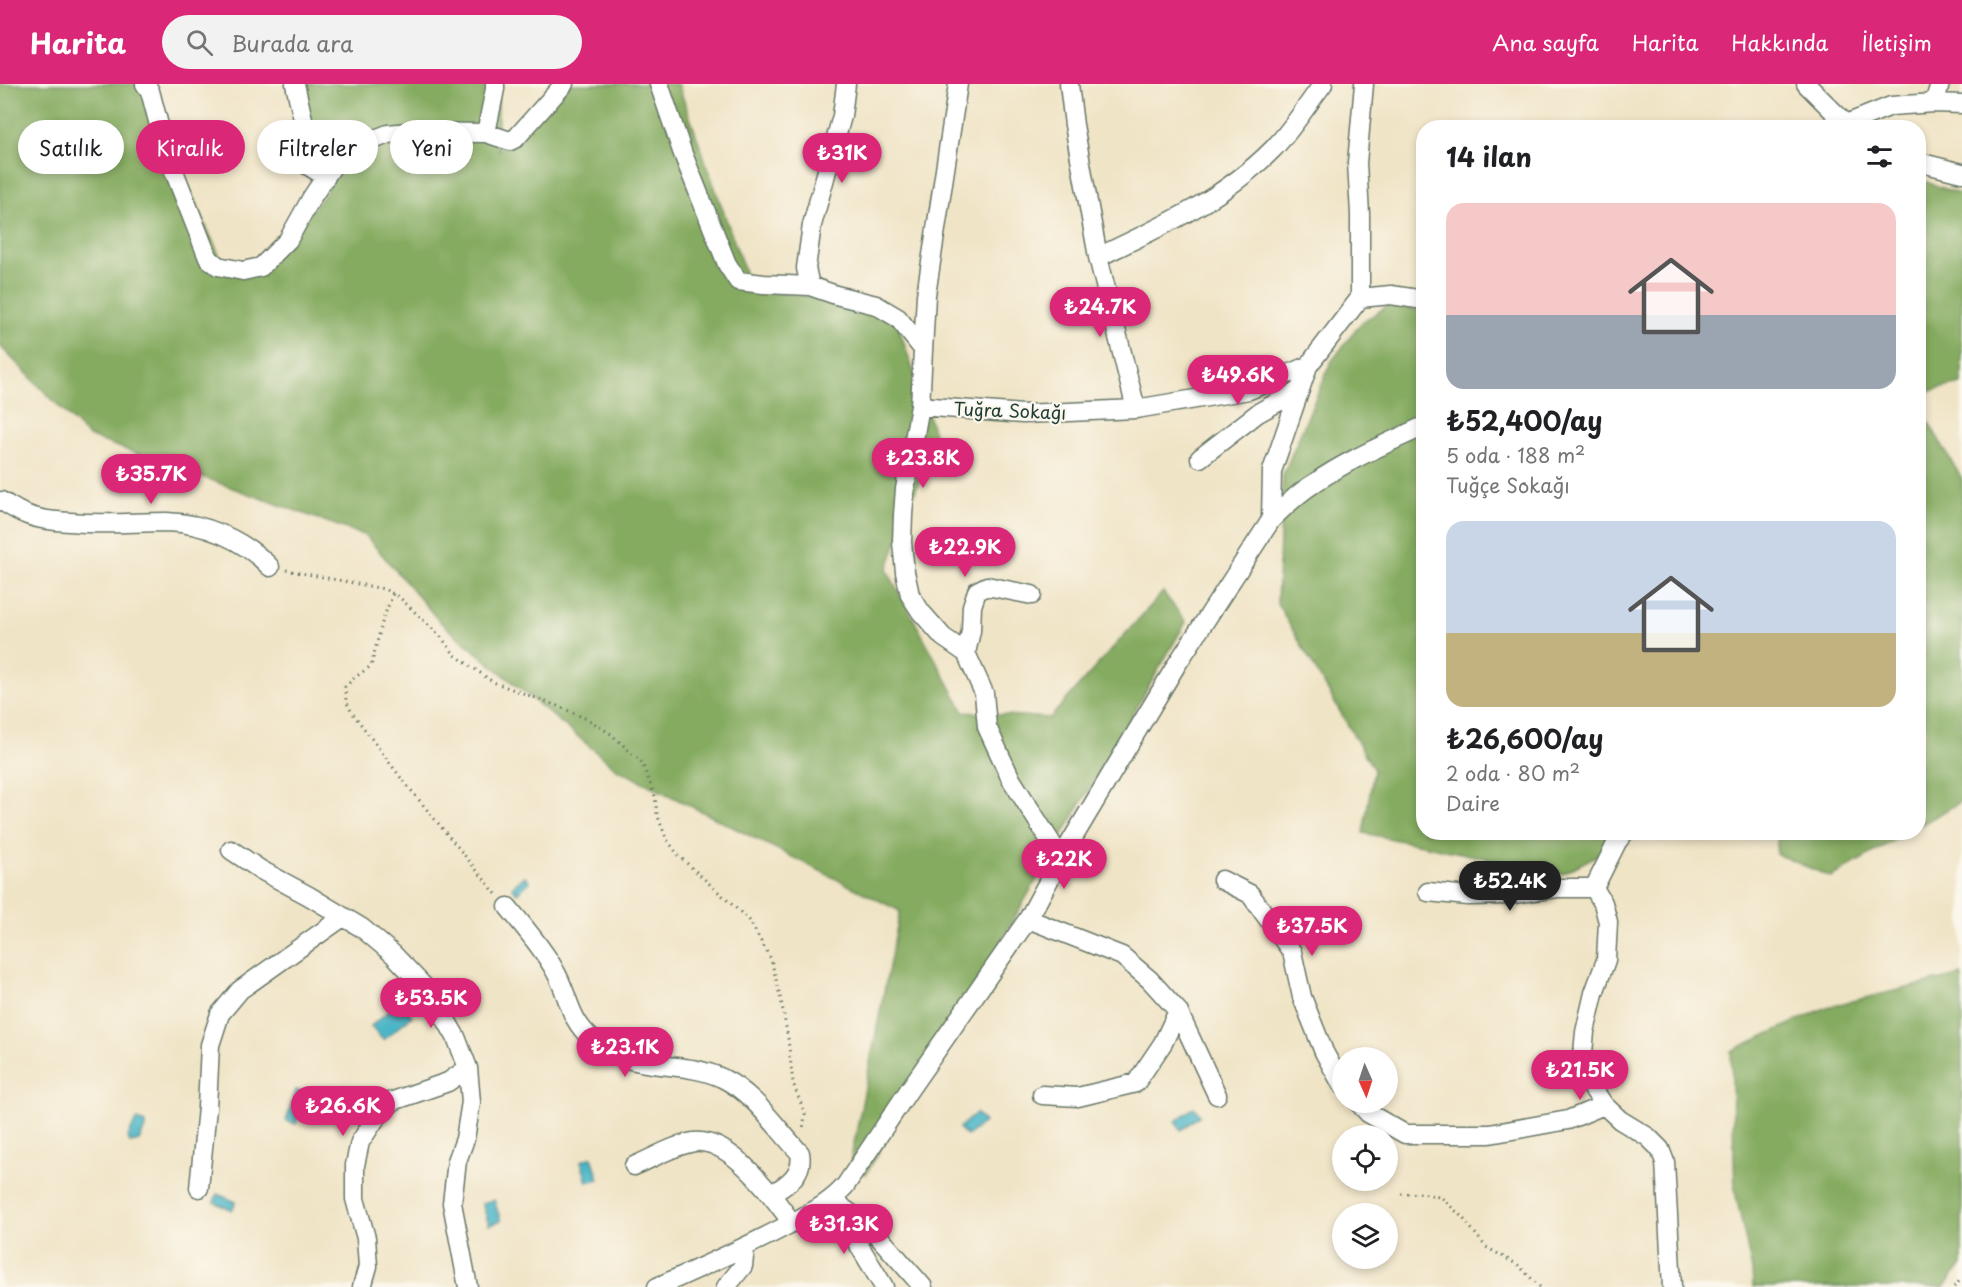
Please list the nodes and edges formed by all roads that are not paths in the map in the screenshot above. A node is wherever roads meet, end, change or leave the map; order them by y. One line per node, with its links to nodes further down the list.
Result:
1 (145, 84): 20 (street)
2 (295, 84): 20 (street)
3 (495, 84): 17 (street)
4 (564, 84): 17 (street)
5 (659, 84): 22 (street)
6 (846, 84): 22 (street)
7 (958, 84): 25 (street)
8 (1069, 84): 21 (street)
9 (1323, 84): 21 (street)
10 (1364, 84): 23 (street)
11 (1806, 84): 15 (street)
12 (1940, 84): 13 (street)
13 (1934, 103): 14 (street); 16 (street)
14 (1962, 104)
15 (1837, 120)
16 (1857, 120)
17 (486, 133): 20 (street)
18 (1926, 164): 19 (street)
19 (1962, 173)
20 (326, 177)
21 (1098, 258): 29 (street)
22 (810, 286): 25 (street)
23 (1360, 298): 24 (street); 26 (street)
24 (1416, 299)
25 (922, 348): 28 (street)
26 (1308, 366): 27 (street); 29 (street, Tuğra Sokağı)
27 (1300, 390): 31 (street); 34 (street)
28 (920, 406): 29 (street, Tuğra Sokağı); 37 (street)
29 (1136, 409)
30 (1416, 430): 34 (street)
31 (1200, 458)
32 (0, 490): 33 (street)
33 (0, 501): 35 (street)
34 (1271, 520): 40 (street)
35 (270, 567)
36 (1032, 595): 37 (street)
37 (966, 653): 40 (street)
38 (1619, 840): 42 (street)
39 (231, 850): 45 (street)
40 (1061, 858): 46 (street)
41 (1222, 880): 48 (street)
42 (1594, 888): 43 (street); 52 (street)
43 (1428, 892)
44 (508, 907): 56 (street)
45 (343, 917): 49 (street); 55 (street)
46 (1028, 919): 47 (street); 57 (street)
47 (1178, 1011): 50 (street); 51 (street)
48 (1332, 1067)
49 (468, 1068): 60 (street); 61 (street)
50 (1042, 1095)
51 (1217, 1095)
52 (1604, 1105): 53 (street); 66 (street)
53 (1368, 1113)
54 (634, 1166): 56 (street)
55 (199, 1188)
56 (771, 1194): 58 (street)
57 (839, 1203): 58 (street); 64 (street); 65 (street)
58 (792, 1223): 59 (street)
59 (745, 1248): 62 (street); 63 (street)
60 (362, 1287)
61 (468, 1287)
62 (657, 1287)
63 (726, 1287)
64 (884, 1287)
65 (924, 1287)
66 (1672, 1287)

